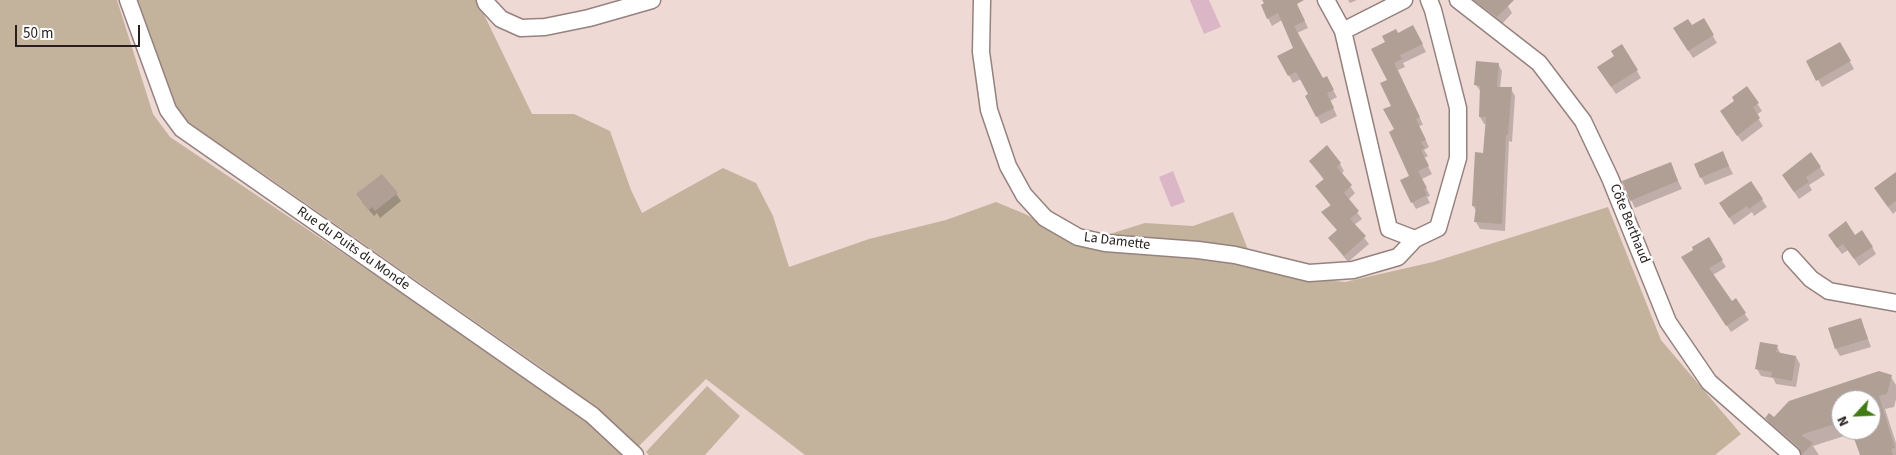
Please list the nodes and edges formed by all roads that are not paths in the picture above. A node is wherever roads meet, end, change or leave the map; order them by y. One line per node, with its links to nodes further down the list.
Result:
1 (128, 0): 13 (street, Rue du Puits du Monde)
2 (485, 0): 3 (street)
3 (652, 0)
4 (982, 0): 10 (street, La Damette)
5 (1326, 0): 9 (street)
6 (1404, 0): 9 (street)
7 (1429, 0): 10 (street, La Damette)
8 (1458, 0): 14 (street, Côte Berthaud)
9 (1343, 31): 10 (street)
10 (1414, 239)
11 (1790, 257): 12 (street)
12 (1896, 303)
13 (635, 455)
14 (1792, 455)

